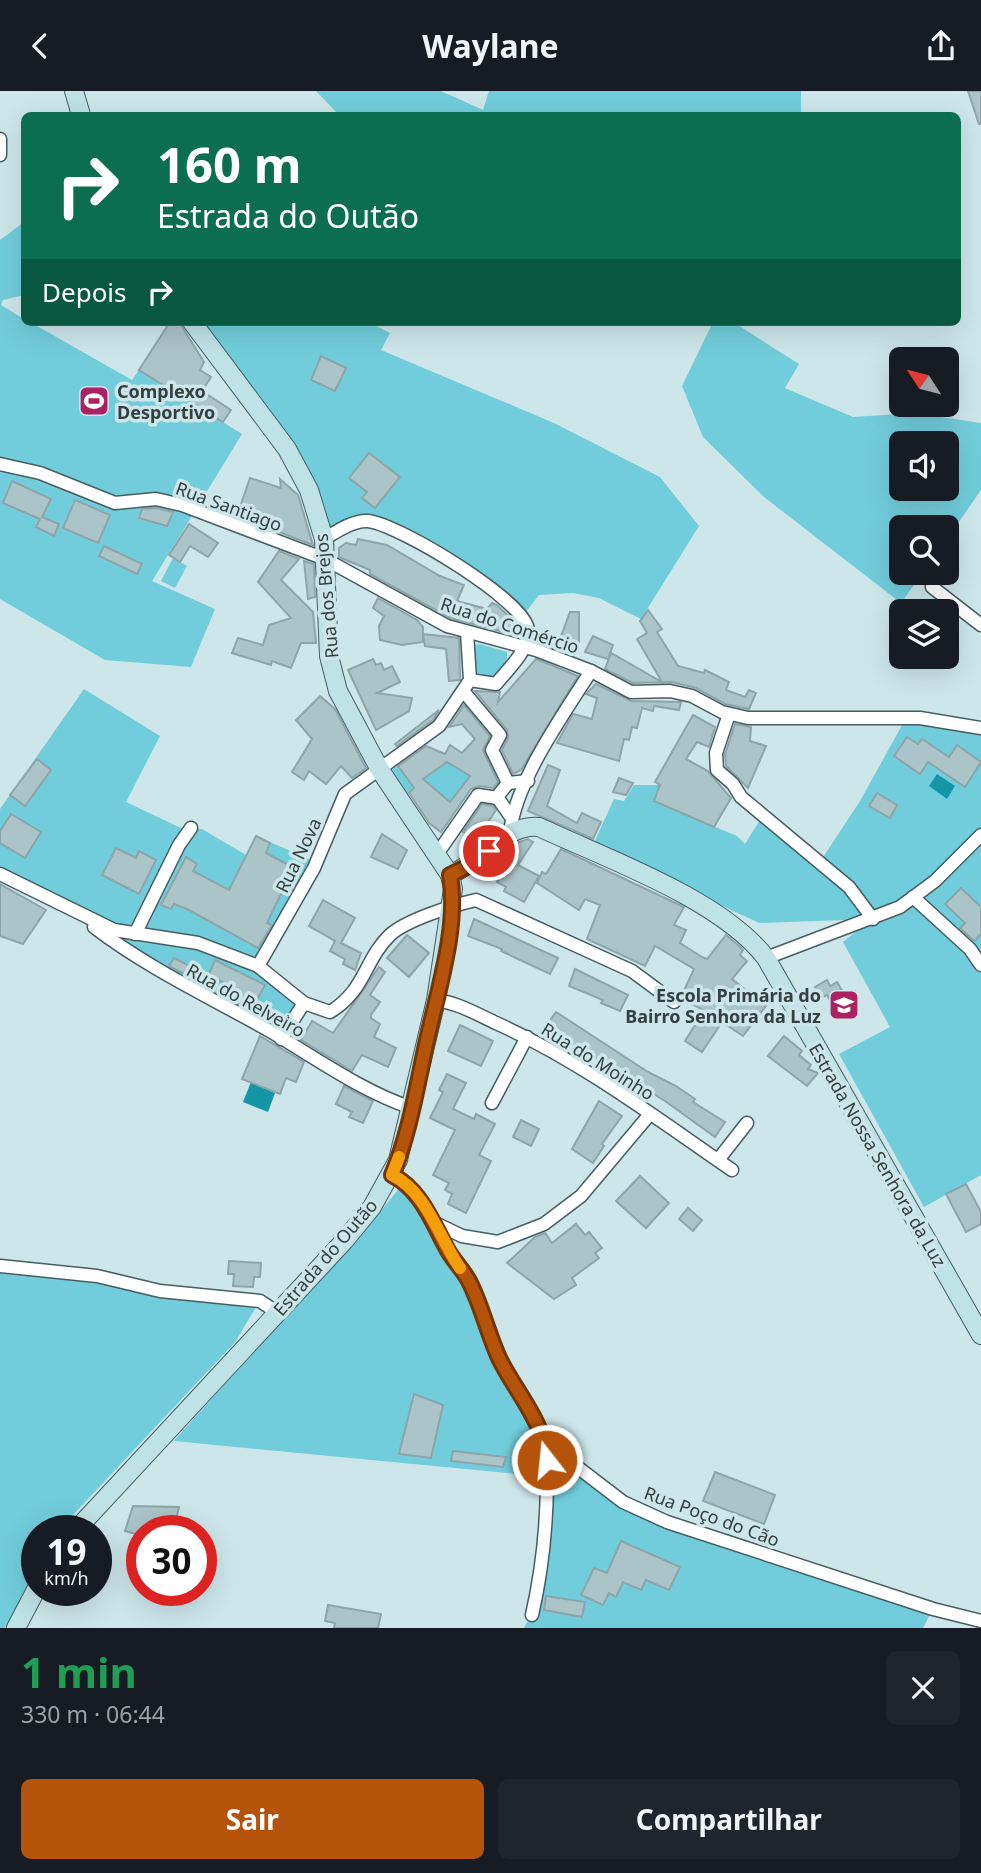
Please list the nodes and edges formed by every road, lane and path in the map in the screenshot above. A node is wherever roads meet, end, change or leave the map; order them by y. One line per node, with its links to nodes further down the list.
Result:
1 (74, 91): 2 (street)
2 (80, 112)
3 (0, 139): 4 (street)
4 (0, 155)
5 (195, 326): 7 (street, Rua dos Brejos)
6 (0, 464): 8 (street, Rua Santiago)
7 (324, 539): 8 (street, Rua dos Brejos); 12 (street)
8 (325, 559): 11 (street, Rua do Comércio); 18 (street, Rua dos Brejos)
9 (932, 587): 10 (street)
10 (981, 625)
11 (467, 632): 12 (street, Rua do Comércio); 14 (street)
12 (524, 649): 13 (street, Rua do Comércio); 14 (street)
13 (591, 671): 16 (street, Rua do Comércio); 19 (street)
14 (470, 680): 15 (street, Rua Nova)
15 (464, 692): 18 (street, Rua Nova); 20 (street)
16 (729, 714): 17 (street, Rua do Comércio); 31 (street)
17 (981, 727)
18 (380, 770): 25 (street, Rua dos Brejos); 35 (street, Rua Nova)
19 (528, 781): 20 (street); 22 (street)
20 (508, 783): 21 (street)
21 (498, 798): 22 (street); 25 (street)
22 (510, 825): 27 (street); 33 (street, Estrada Nossa Senhora da Luz)
23 (191, 828): 32 (street)
24 (981, 835): 28 (street)
25 (437, 854): 27 (street, Rua dos Brejos)
26 (0, 874): 30 (street)
27 (450, 875): 29 (street, Estrada do Outão)
28 (913, 897): 31 (street); 34 (street)
29 (453, 905): 36 (street, Estrada do Outão); 37 (street); 38 (street)
30 (70, 909): 32 (street); 40 (street, Rua do Relveiro)
31 (873, 919): 33 (street)
32 (135, 933): 35 (street)
33 (766, 958): 51 (street, Estrada Nossa Senhora da Luz)
34 (981, 965)
35 (258, 966): 38 (street)
36 (436, 1000): 39 (street, Rua do Moinho); 42 (street, Estrada do Outão)
37 (674, 1002)
38 (304, 1003): 40 (street)
39 (527, 1037): 41 (street); 43 (street, Rua do Moinho)
40 (281, 1039): 42 (street, Rua do Relveiro)
41 (492, 1103)
42 (412, 1108): 47 (street, Estrada do Outão)
43 (650, 1114): 45 (street, Rua do Moinho); 48 (street)
44 (747, 1122): 45 (street)
45 (718, 1160): 46 (street, Rua do Moinho)
46 (732, 1170)
47 (392, 1175): 48 (street, Rua Poço do Cão); 50 (street, Estrada do Outão)
48 (435, 1223): 52 (street, Rua Poço do Cão)
49 (0, 1266): 50 (street)
50 (278, 1313): 53 (street, Estrada do Outão)
51 (981, 1335)
52 (546, 1443): 55 (street); 56 (street, Rua Poço do Cão)
53 (90, 1515)
54 (28, 1606): 57 (street)
55 (532, 1615)
56 (981, 1621)
57 (16, 1628)

